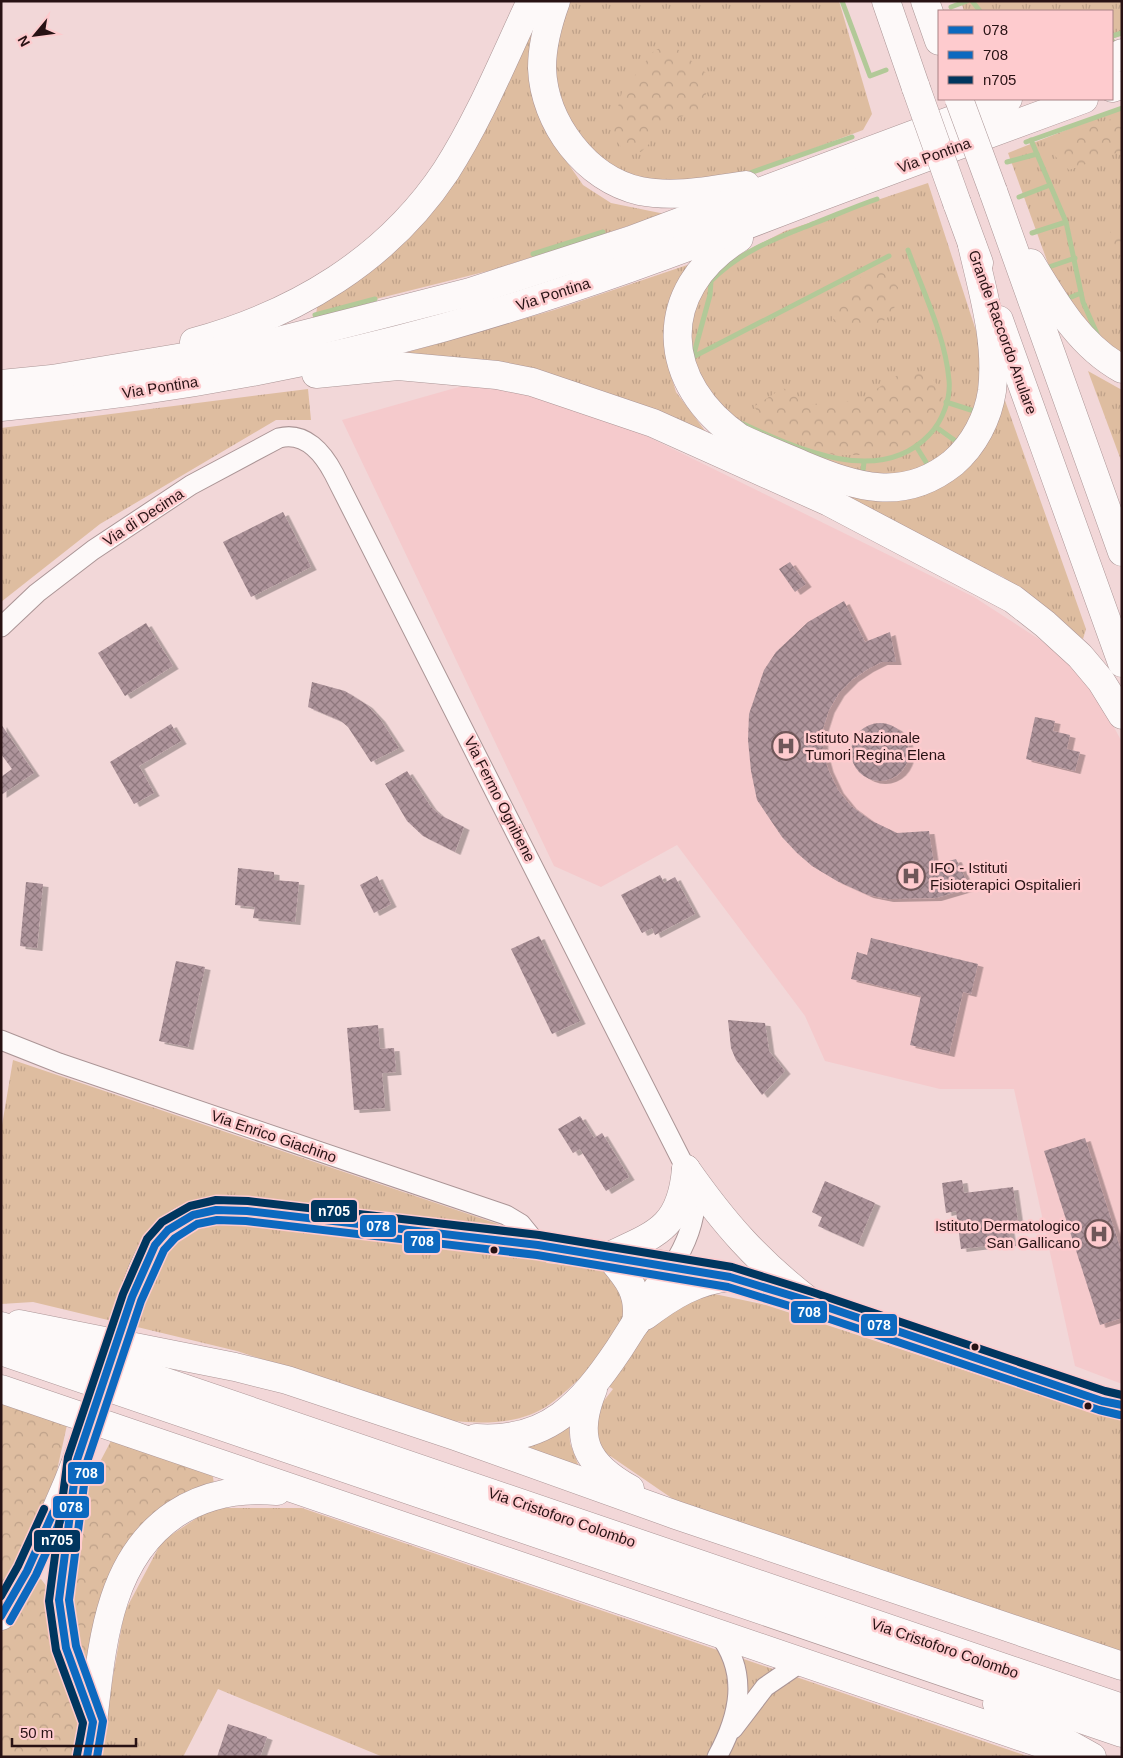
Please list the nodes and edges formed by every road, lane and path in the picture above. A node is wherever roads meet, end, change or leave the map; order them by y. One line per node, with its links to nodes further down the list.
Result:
1 (531, 1): 16 (main road)
2 (556, 1): 11 (main road)
3 (886, 1): 14 (main road, Grande Raccordo Anulare, bridge)
4 (925, 1): 7 (main road)
5 (936, 1): 6 (main road)
6 (938, 17)
7 (938, 38)
8 (959, 100): 13 (main road, bridge)
9 (1005, 100): 11 (main road, Via Pontina)
10 (1081, 100): 12 (main road, Via Pontina)
11 (799, 177): 16 (main road, Via Pontina)
12 (818, 198): 14 (main road); 17 (main road, Via Pontina)
13 (996, 201): 15 (main road); 21 (main road)
14 (972, 245): 23 (main road, Grande Raccordo Anulare)
15 (1122, 369)
16 (104, 371): 18 (main road, Via Pontina)
17 (205, 380): 19 (main road, Via Pontina); 24 (main road)
18 (1, 384)
19 (1, 407)
20 (300, 439): 22 (street, Via di Decima); 26 (street, Via Fermo Ognibene)
21 (1122, 552)
22 (1, 627)
23 (1122, 663)
24 (1122, 715)
25 (1, 1040): 27 (street, Via Enrico Giachino)
26 (686, 1169): 28 (main road); 29 (street, Via Fermo Ognibene); 31 (main road)
27 (538, 1245): 28 (main road); 32 (main road)
28 (610, 1256): 29 (main road); 34 (main road)
29 (672, 1266): 30 (street); 34 (main road)
30 (730, 1277): 31 (street); 34 (main road)
31 (809, 1300): 39 (street)
32 (126, 1317)
33 (1, 1322): 40 (main road)
34 (636, 1323): 37 (main road)
35 (1, 1326): 50 (main road, Via Cristoforo Colombo)
36 (1, 1351): 48 (main road, Via Cristoforo Colombo)
37 (596, 1383): 40 (main road); 42 (main road)
38 (1, 1389): 41 (main road)
39 (1122, 1405)
40 (455, 1436): 42 (main road)
41 (304, 1493): 46 (main road); 51 (main road)
42 (676, 1515): 49 (main road)
43 (27, 1570): 44 (main road); 44 (main road); 45 (main road)
44 (59, 1586): 51 (main road)
45 (1, 1616)
46 (718, 1634): 47 (main road); 52 (street)
47 (800, 1662): 52 (street); 56 (main road)
48 (918, 1663): 53 (main road, Via Cristoforo Colombo); 57 (main road)
49 (1122, 1666)
50 (1122, 1708)
51 (92, 1722): 54 (main road)
52 (731, 1732): 55 (street)
53 (1122, 1733)
54 (87, 1757)
55 (717, 1757)
56 (1080, 1757)
57 (1092, 1757)

